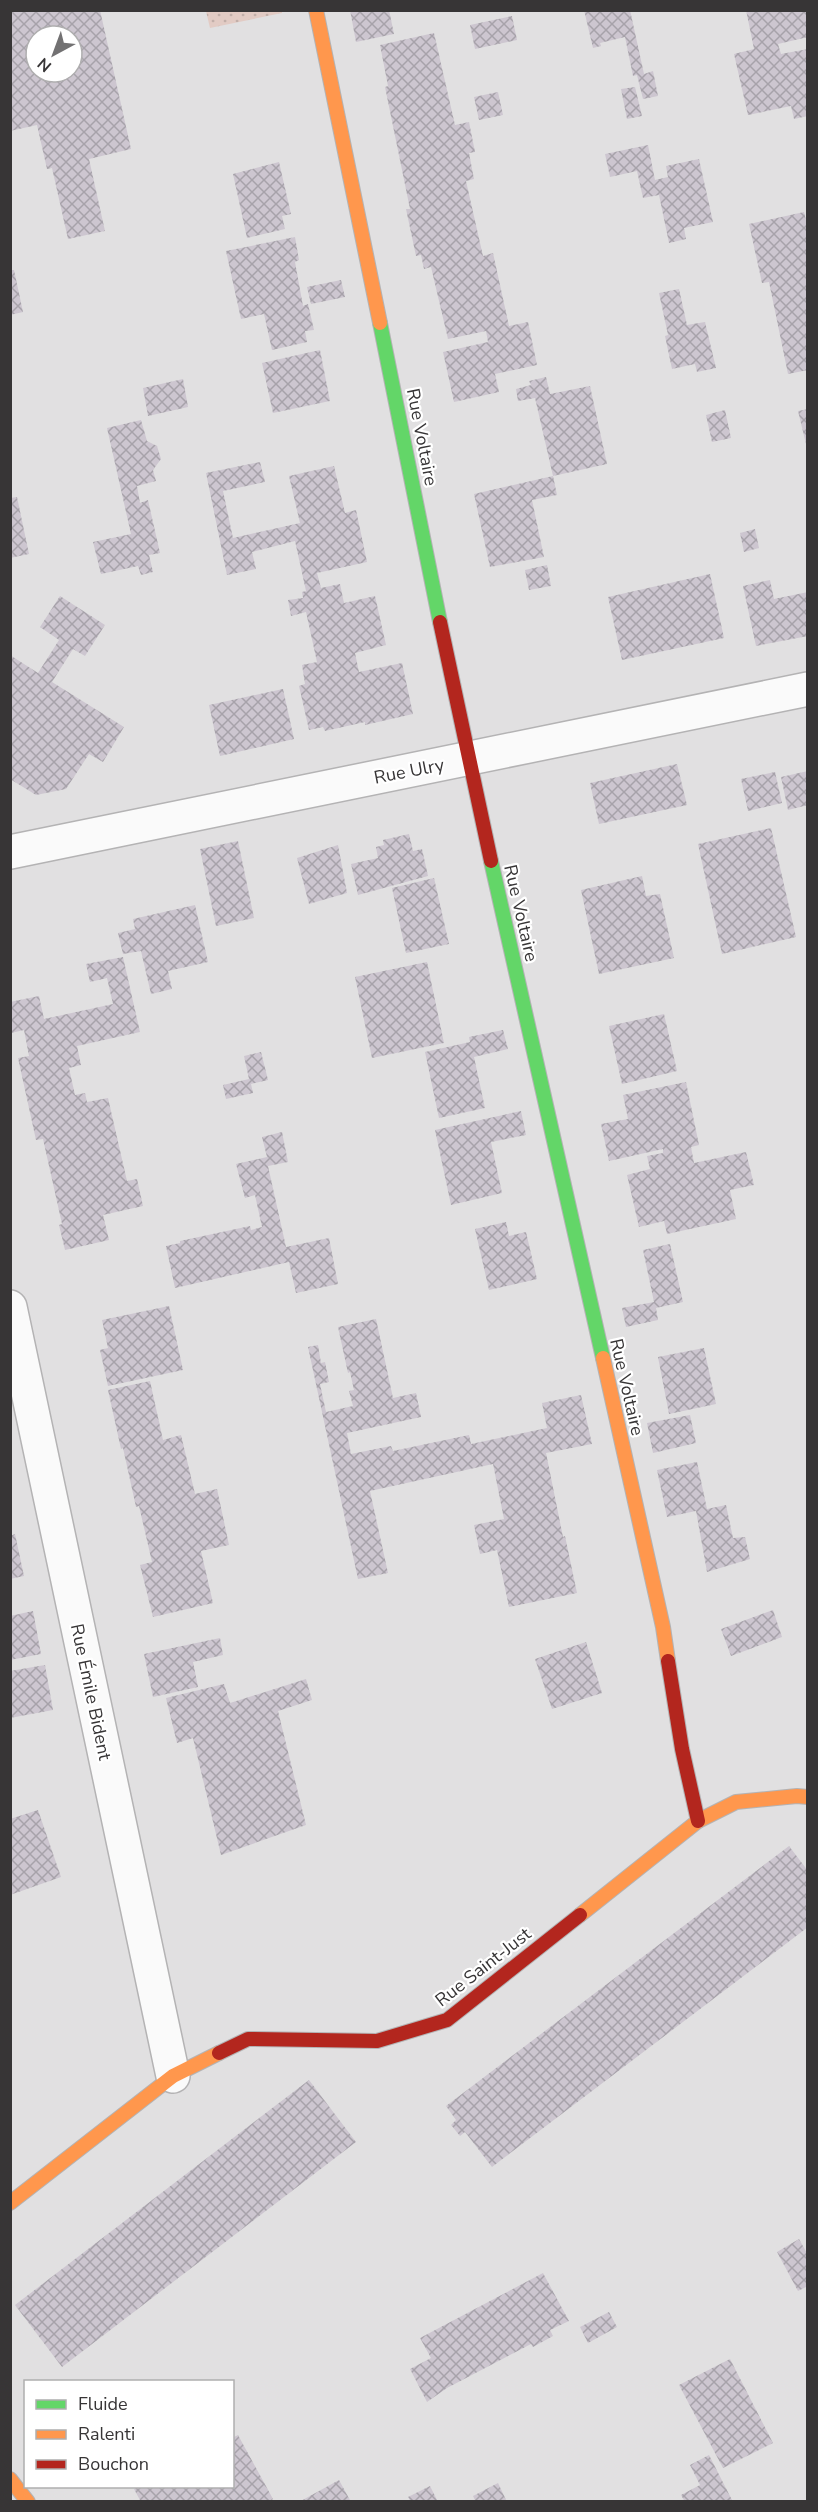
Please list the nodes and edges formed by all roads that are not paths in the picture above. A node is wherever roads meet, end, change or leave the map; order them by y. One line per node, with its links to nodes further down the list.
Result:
1 (316, 10): 3 (street, Rue Voltaire)
2 (807, 689): 3 (street, Rue Ulry)
3 (468, 759): 4 (street, Rue Ulry); 7 (street, Rue Voltaire)
4 (10, 852)
5 (10, 1307): 8 (street, Rue Émile Bident)
6 (807, 1797): 7 (street, Rue Saint-Just)
7 (698, 1821): 8 (street, Rue Saint-Just)
8 (172, 2076): 9 (street, Rue Saint-Just)
9 (10, 2203)
10 (10, 2479): 11 (street)
11 (28, 2502)

